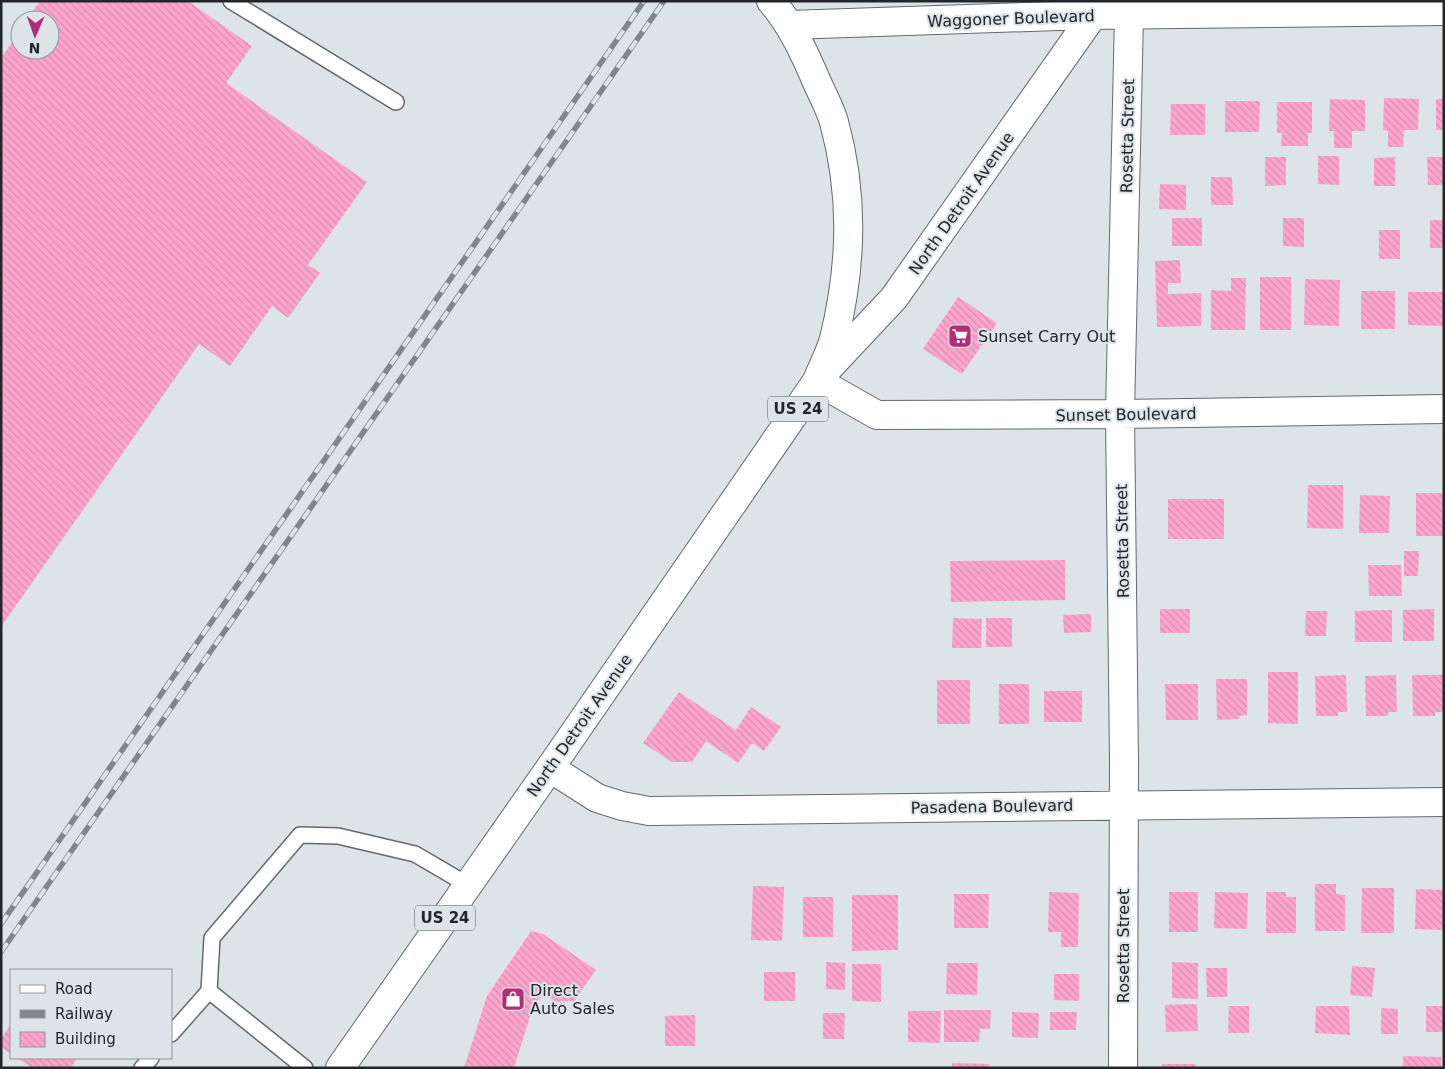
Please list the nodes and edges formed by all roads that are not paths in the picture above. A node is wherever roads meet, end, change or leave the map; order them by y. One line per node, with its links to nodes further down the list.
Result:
1 (231, 1): 7 (lane)
2 (771, 1): 6 (street, North Detroit Avenue / US 24)
3 (1444, 11): 4 (street, Waggoner Boulevard)
4 (1129, 14): 5 (street, Waggoner Boulevard); 10 (street, Rosetta Street)
5 (1093, 15): 6 (street, Waggoner Boulevard); 8 (street, North Detroit Avenue)
6 (789, 25): 8 (street, North Detroit Avenue / US 24)
7 (396, 102)
8 (817, 381): 10 (street, Sunset Boulevard); 11 (street, North Detroit Avenue / US 24)
9 (1444, 409): 10 (street, Sunset Boulevard)
10 (1120, 414): 13 (street, Rosetta Street)
11 (550, 768): 13 (street, Pasadena Boulevard); 14 (street, North Detroit Avenue / US 24)
12 (1444, 802): 13 (street, Pasadena Boulevard)
13 (1124, 805): 19 (street, Rosetta Street)
14 (468, 885): 15 (lane); 18 (street, North Detroit Avenue / US 24)
15 (209, 991): 16 (lane); 17 (lane)
16 (172, 1033)
17 (306, 1068)
18 (340, 1068)
19 (1122, 1068)

